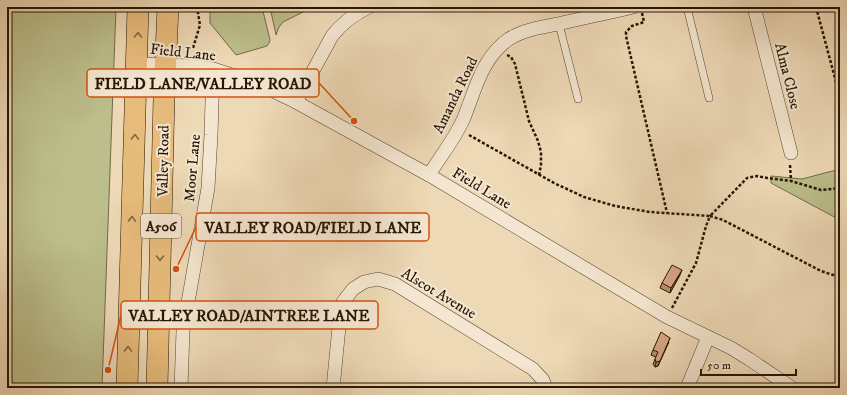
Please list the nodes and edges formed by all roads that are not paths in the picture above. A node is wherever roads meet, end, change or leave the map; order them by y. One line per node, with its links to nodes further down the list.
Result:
1 (138, 7): 8 (main road, Valley Road / A506, one-way to 1)
2 (168, 7): 9 (main road, Valley Road / A506)
3 (369, 7): 13 (street)
4 (633, 7): 7 (street, Amanda Road)
5 (687, 7): 11 (lane)
6 (754, 7): 14 (street, Alma Close)
7 (559, 24): 12 (lane); 15 (street, Amanda Road)
8 (137, 64): 9 (street, Field Lane); 17 (main road, Valley Road / A506, one-way to 8)
9 (166, 65): 10 (street, Field Lane); 18 (main road, Valley Road / A506, one-way to 18)
10 (213, 69): 13 (street, Field Lane); 19 (street, Moor Lane)
11 (709, 98)
12 (578, 99)
13 (296, 102): 15 (street, Field Lane)
14 (791, 153)
15 (429, 175): 16 (street, Field Lane)
16 (708, 337): 22 (street); 23 (street, Field Lane)
17 (127, 388)
18 (157, 388)
19 (181, 388)
20 (332, 388): 21 (street, Alscot Avenue)
21 (546, 388)
22 (687, 388)
23 (792, 388)

